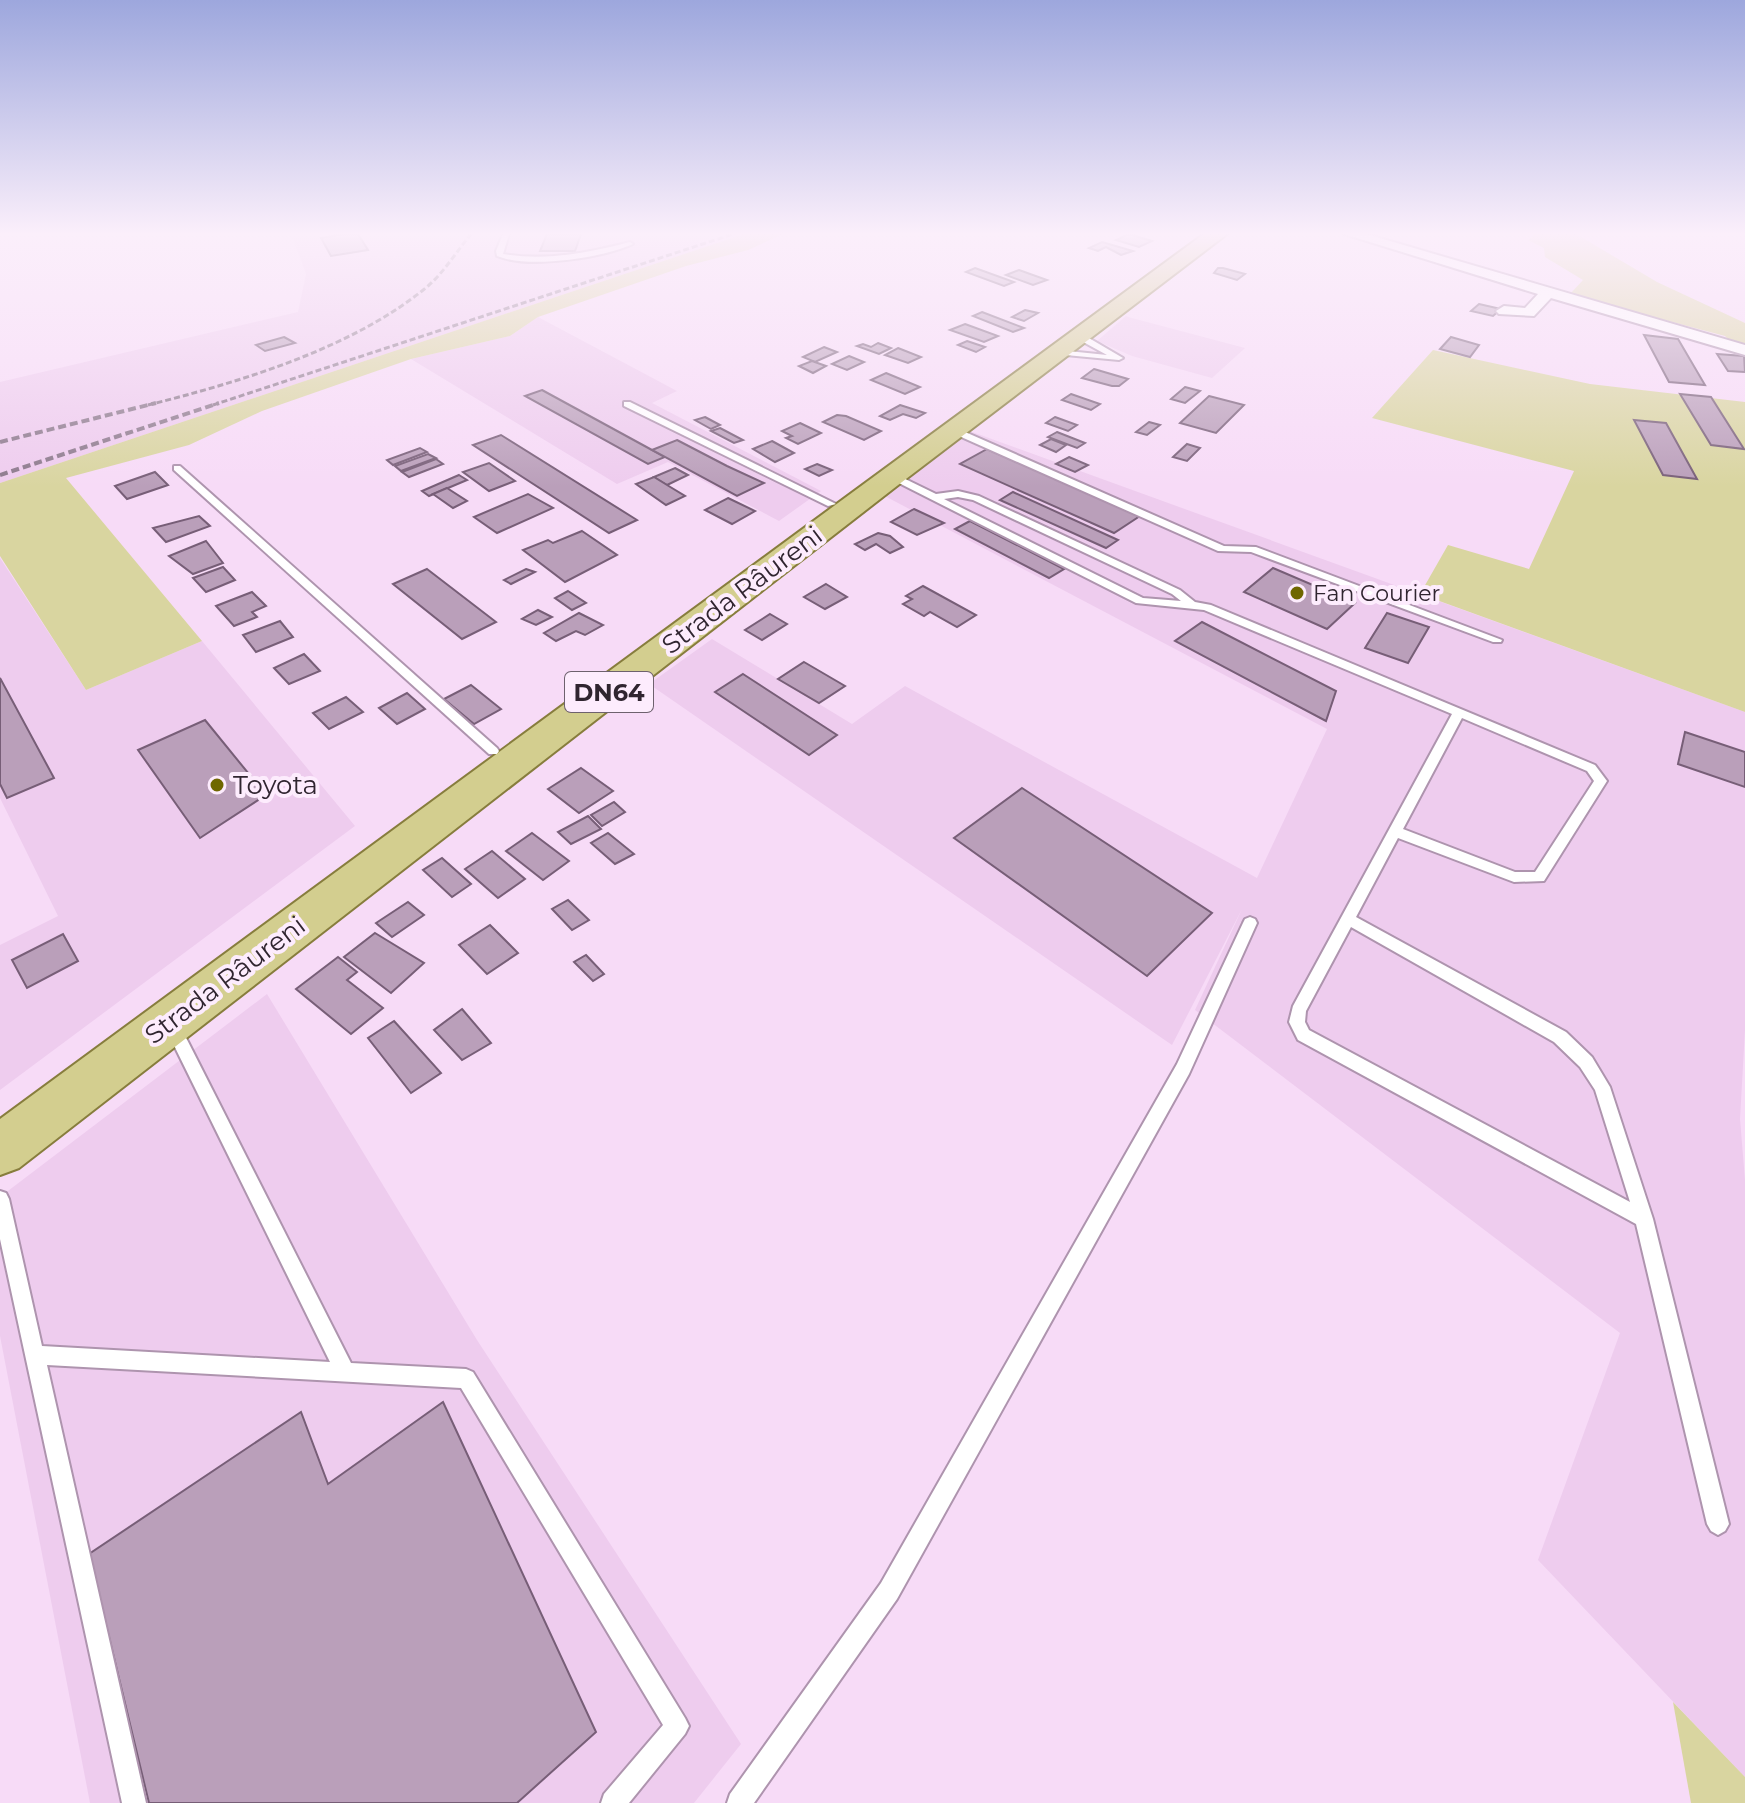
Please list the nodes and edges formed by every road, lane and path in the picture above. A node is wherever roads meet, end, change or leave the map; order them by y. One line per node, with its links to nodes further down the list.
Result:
1 (1086, 318): 11 (main road, Strada Râureni / DN64)
2 (1103, 318): 4 (main road, Strada Râureni / DN64)
3 (1637, 318): 5 (street)
4 (1068, 344): 4 (lane); 7 (main road, Strada Râureni / DN64)
5 (1745, 350)
6 (627, 404): 11 (lane)
7 (953, 430): 9 (main road, Strada Râureni / DN64); 13 (lane)
8 (177, 468): 15 (lane)
9 (892, 476): 10 (lane); 19 (main road, Strada Râureni / DN64)
10 (936, 497): 12 (lane); 12 (lane)
11 (831, 504): 15 (main road, Strada Râureni / DN64)
12 (1190, 603): 14 (lane)
13 (1497, 640)
14 (1458, 715): 16 (lane); 16 (lane)
15 (493, 751): 20 (main road, Strada Râureni / DN64)
16 (1395, 831): 17 (lane)
17 (1348, 919): 23 (lane); 23 (lane)
18 (1250, 923): 29 (lane)
19 (170, 1022): 21 (main road, Strada Râureni / DN64); 25 (lane)
20 (0, 1116)
21 (0, 1150)
22 (0, 1199): 24 (lane)
23 (1644, 1219): 26 (lane)
24 (35, 1355): 25 (lane); 27 (lane)
25 (345, 1371): 28 (lane)
26 (1718, 1524)
27 (134, 1803)
28 (613, 1803)
29 (739, 1803)

